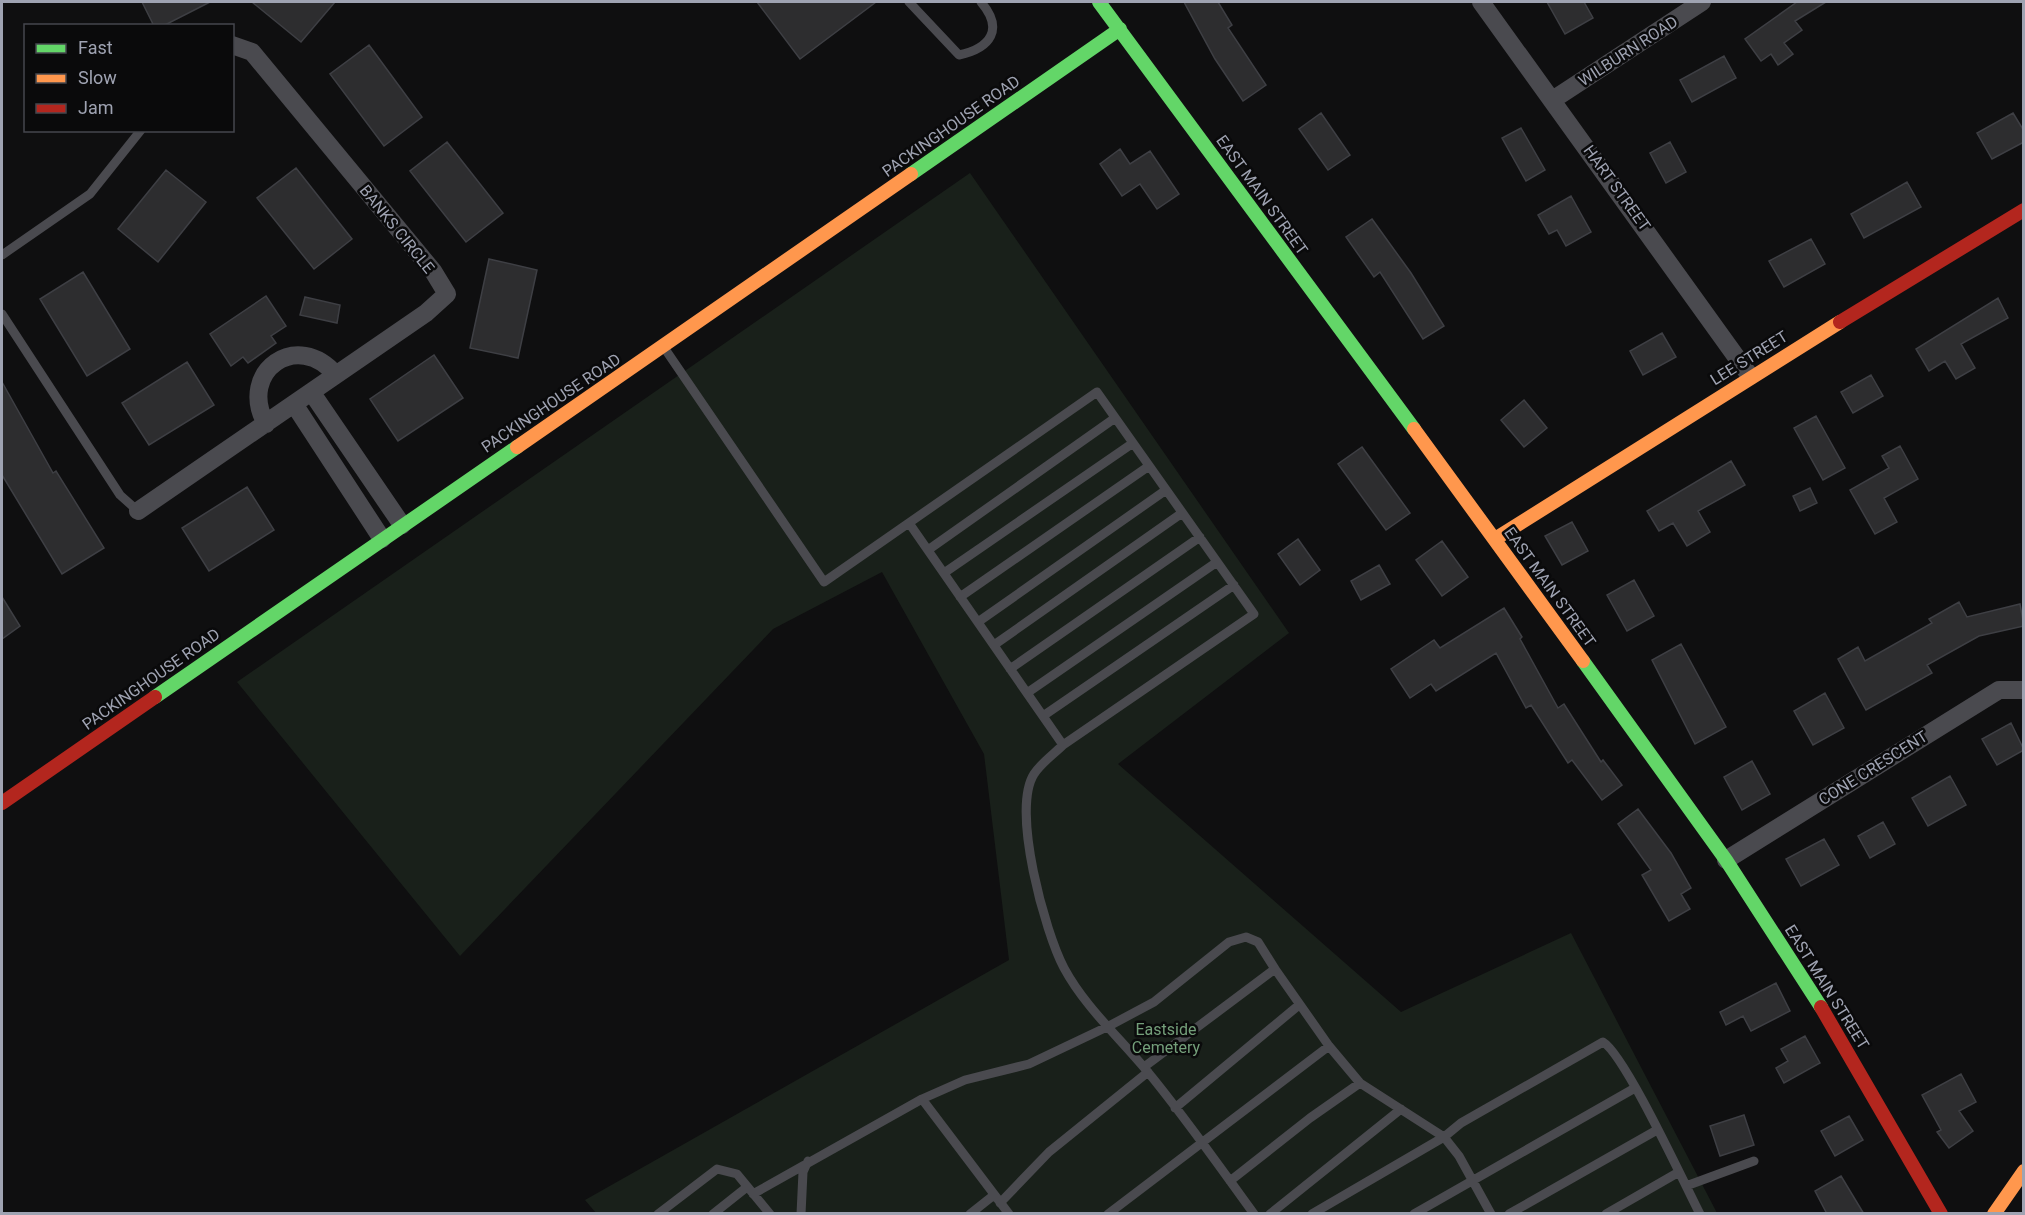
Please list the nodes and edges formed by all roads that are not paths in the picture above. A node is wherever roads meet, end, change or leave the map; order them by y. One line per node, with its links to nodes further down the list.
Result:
1 (909, 2): 2 (lane)
2 (981, 2)
3 (1099, 2): 6 (street, EAST MAIN STREET)
4 (1481, 2): 8 (street, HART STREET)
5 (1702, 2): 8 (street, WILBURN ROAD)
6 (1120, 30): 13 (street, PACKINGHOUSE ROAD); 29 (street, EAST MAIN STREET)
7 (234, 46): 14 (street, BANKS CIRCLE)
8 (1554, 99): 15 (street, HART STREET)
9 (139, 132): 11 (lane)
10 (2024, 210): 15 (street, LEE STREET)
11 (2, 255)
12 (2, 314): 23 (lane)
13 (663, 346): 25 (lane); 26 (street, PACKINGHOUSE ROAD)
14 (336, 375): 16 (street, BANKS CIRCLE); 19 (street)
15 (1750, 376): 29 (street, LEE STREET)
16 (312, 393): 17 (street, BANKS CIRCLE); 26 (street)
17 (294, 404): 19 (street, BANKS CIRCLE); 28 (street)
18 (1115, 418): 20 (lane); 25 (lane); 30 (lane)
19 (266, 424): 23 (street, BANKS CIRCLE)
20 (1133, 443): 21 (lane); 32 (lane)
21 (1149, 466): 22 (lane); 34 (lane)
22 (1166, 490): 24 (lane); 35 (lane)
23 (138, 511)
24 (1182, 513): 27 (lane); 36 (lane)
25 (909, 523): 30 (lane)
26 (402, 525): 28 (street, PACKINGHOUSE ROAD)
27 (1200, 537): 31 (lane); 37 (lane)
28 (382, 539): 42 (street, PACKINGHOUSE ROAD)
29 (1495, 539): 43 (street, EAST MAIN STREET)
30 (928, 550): 32 (lane)
31 (1217, 562): 33 (lane); 39 (lane)
32 (944, 573): 34 (lane)
33 (1234, 585): 40 (lane); 41 (lane)
34 (960, 597): 35 (lane)
35 (978, 622): 36 (lane)
36 (994, 645): 37 (lane)
37 (1010, 669): 39 (lane)
38 (2024, 690): 43 (street, CONE CRESCENT)
39 (1027, 693): 40 (lane)
40 (1043, 717): 41 (lane)
41 (1063, 745): 46 (lane)
42 (2, 803)
43 (1726, 860): 81 (street, EAST MAIN STREET)
44 (1275, 969): 45 (lane); 46 (lane); 48 (lane)
45 (1299, 1005): 47 (lane); 52 (lane)
46 (1109, 1026): 48 (lane); 51 (lane)
47 (1329, 1046): 49 (lane); 56 (lane)
48 (1146, 1070): 52 (lane); 65 (lane)
49 (1360, 1083): 53 (lane); 62 (lane)
50 (1635, 1088): 54 (lane); 55 (lane); 61 (lane)
51 (922, 1099): 57 (lane); 65 (lane)
52 (1175, 1108): 56 (lane)
53 (1401, 1109): 55 (lane); 74 (lane)
54 (1657, 1130): 60 (lane); 78 (lane)
55 (1444, 1137): 61 (lane); 75 (lane)
56 (1201, 1143): 62 (lane); 72 (lane)
57 (808, 1161): 64 (lane); 69 (lane)
58 (1754, 1161): 63 (lane)
59 (2024, 1171): 82 (street)
60 (1679, 1172): 63 (lane); 79 (lane)
61 (1473, 1180): 76 (lane); 77 (lane)
62 (1230, 1181): 73 (lane)
63 (1686, 1186): 80 (lane)
64 (750, 1191): 66 (lane); 67 (lane); 68 (lane)
65 (997, 1199): 70 (lane); 71 (lane)
66 (766, 1212)
67 (658, 1214)
68 (713, 1214)
69 (801, 1214)
70 (970, 1214)
71 (1009, 1214)
72 (1108, 1214)
73 (1254, 1214)
74 (1270, 1214)
75 (1312, 1214)
76 (1414, 1214)
77 (1491, 1214)
78 (1509, 1214)
79 (1606, 1214)
80 (1700, 1214)
81 (1941, 1214)
82 (1994, 1214)

